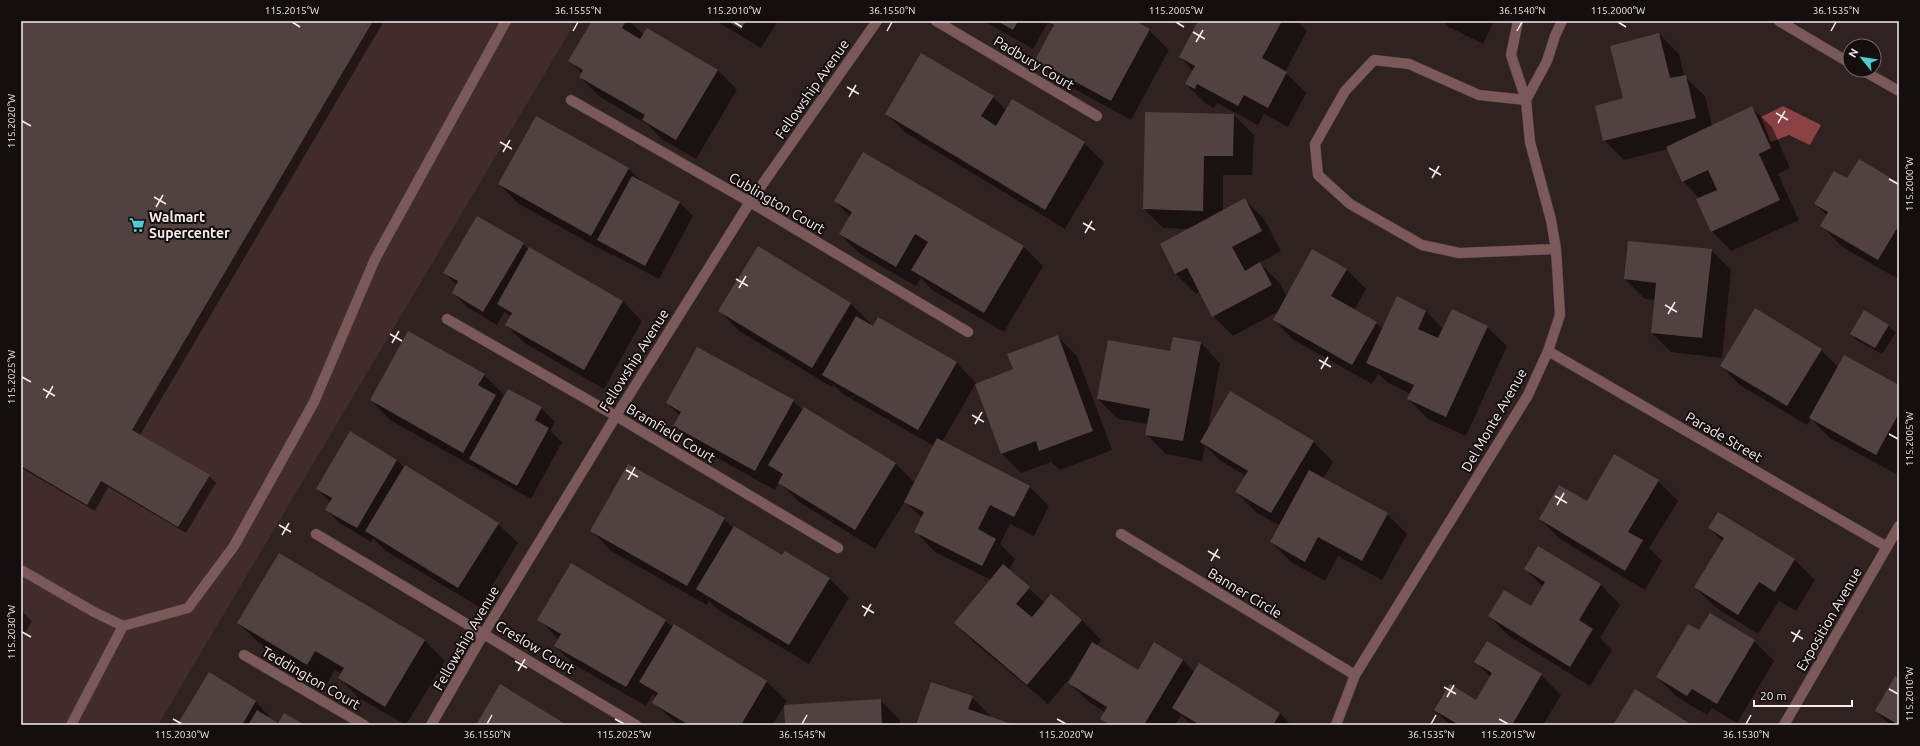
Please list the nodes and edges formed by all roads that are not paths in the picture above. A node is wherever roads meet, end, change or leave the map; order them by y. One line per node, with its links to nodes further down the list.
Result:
1 (506, 21): 25 (street)
2 (877, 21): 13 (street, Fellowship Avenue)
3 (936, 21): 12 (street, Padbury Court)
4 (1518, 21): 11 (street, Del Monte Avenue)
5 (1562, 21): 11 (street)
6 (1778, 21): 7 (street)
7 (1842, 58)
8 (1876, 78): 9 (street)
9 (1899, 91)
10 (571, 100): 13 (street, Cublington Court)
11 (1526, 100): 14 (street, Del Monte Avenue); 14 (street)
12 (1097, 116)
13 (750, 202): 16 (street, Cublington Court); 18 (street, Fellowship Avenue)
14 (1556, 249): 17 (street, Del Monte Avenue)
15 (446, 319): 18 (street, Bramfield Court)
16 (968, 332)
17 (1548, 351): 22 (street, Parade Street); 28 (street, Del Monte Avenue)
18 (616, 416): 23 (street, Bramfield Court); 26 (street, Fellowship Avenue)
19 (1899, 526): 22 (street, Exposition Avenue)
20 (316, 534): 26 (street, Creslow Court)
21 (1121, 534): 28 (street, Banner Circle)
22 (1887, 547): 34 (street, Exposition Avenue)
23 (838, 548)
24 (23, 571): 25 (street)
25 (123, 626): 29 (street)
26 (484, 633): 31 (street, Fellowship Avenue); 32 (street, Creslow Court)
27 (244, 655): 30 (street, Teddington Court)
28 (1355, 675): 33 (street, Del Monte Avenue)
29 (71, 725)
30 (364, 725)
31 (431, 725)
32 (636, 725)
33 (1336, 725)
34 (1784, 725)

